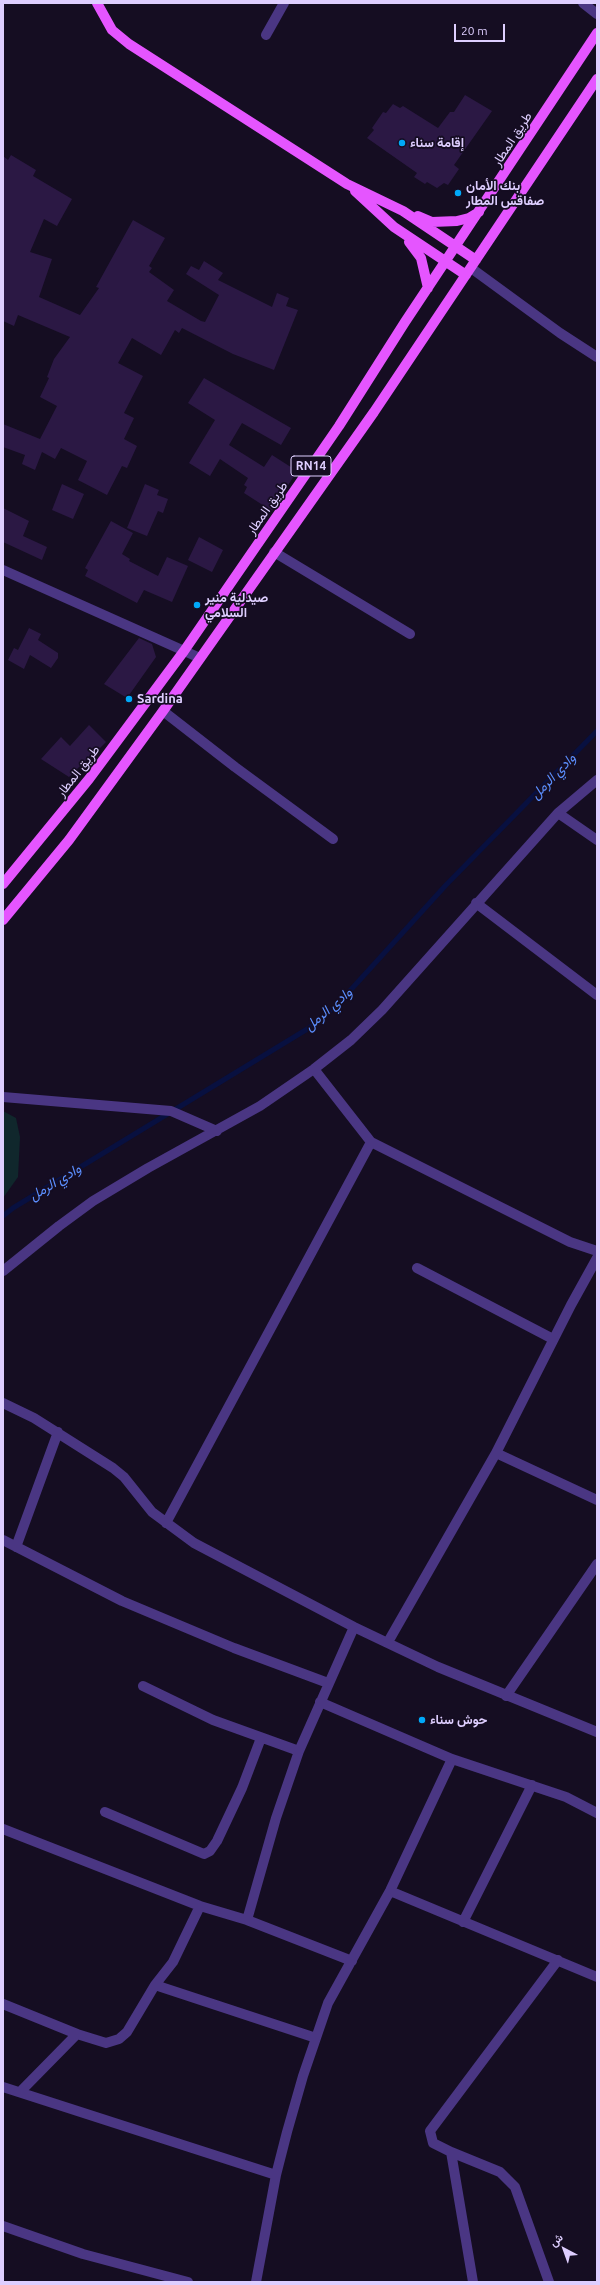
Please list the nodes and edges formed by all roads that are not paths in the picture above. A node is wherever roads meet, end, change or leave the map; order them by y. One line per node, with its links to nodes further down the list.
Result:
1 (98, 3): 8 (main road)
2 (284, 3): 6 (street)
3 (583, 3): 4 (street)
4 (597, 14)
5 (597, 33): 10 (main road, طريق المطار / RN14)
6 (266, 35)
7 (597, 79): 14 (main road, RN14)
8 (347, 184): 9 (main road); 11 (main road)
9 (403, 211): 10 (main road); 12 (main road)
10 (480, 211): 12 (main road, طريق المطار / RN14)
11 (394, 227): 13 (main road); 15 (main road)
12 (456, 247): 13 (main road, طريق المطار / RN14); 14 (main road)
13 (445, 262): 14 (main road); 15 (main road, طريق المطار / RN14)
14 (471, 268): 16 (street); 17 (main road, RN14)
15 (428, 288): 20 (main road, طريق المطار / RN14)
16 (597, 357)
17 (274, 552): 19 (street); 21 (main road, RN14)
18 (3, 570): 20 (street)
19 (410, 634)
20 (184, 651): 21 (street); 27 (main road, طريق المطار / RN14)
21 (200, 658): 22 (main road, RN14)
22 (163, 711): 25 (street); 29 (main road, RN14)
23 (597, 780): 24 (street)
24 (558, 813): 26 (street); 28 (street)
25 (333, 839)
26 (597, 840)
27 (3, 884)
28 (476, 903): 30 (street); 31 (street)
29 (3, 920)
30 (597, 994)
31 (314, 1069): 33 (street); 34 (street)
32 (3, 1097): 33 (street)
33 (217, 1131): 38 (street)
34 (371, 1142): 35 (street); 44 (street)
35 (597, 1251)
36 (597, 1258): 39 (street)
37 (417, 1268): 39 (street)
38 (3, 1271)
39 (553, 1339): 42 (street)
40 (3, 1403): 41 (street)
41 (58, 1432): 44 (street); 46 (street)
42 (496, 1453): 43 (street); 49 (street)
43 (597, 1500)
44 (166, 1523): 48 (street)
45 (3, 1540): 46 (street)
46 (16, 1547): 50 (street)
47 (597, 1564): 52 (street)
48 (354, 1627): 49 (street); 50 (street)
49 (388, 1642): 52 (street)
50 (328, 1683): 53 (street)
51 (143, 1686): 55 (street)
52 (506, 1696): 54 (street)
53 (320, 1702): 56 (street); 57 (street)
54 (597, 1732)
55 (261, 1738): 56 (street); 59 (street)
56 (299, 1751): 64 (street)
57 (452, 1758): 58 (street); 62 (street)
58 (532, 1784): 60 (street); 65 (street)
59 (105, 1812)
60 (597, 1813)
61 (3, 1829): 63 (street)
62 (390, 1891): 65 (street); 67 (street)
63 (200, 1906): 64 (street); 69 (street)
64 (247, 1920): 67 (street)
65 (463, 1922): 66 (street)
66 (558, 1960): 68 (street); 75 (street)
67 (352, 1961): 72 (street)
68 (597, 1977)
69 (155, 1985): 71 (street); 72 (street)
70 (3, 2004): 71 (street)
71 (77, 2034): 74 (street)
72 (316, 2038): 76 (street)
73 (3, 2087): 74 (street)
74 (20, 2092): 76 (street)
75 (451, 2152): 80 (street); 81 (street)
76 (276, 2175): 79 (street)
77 (3, 2226): 78 (street)
78 (188, 2282)
79 (256, 2282)
80 (473, 2282)
81 (549, 2282)

